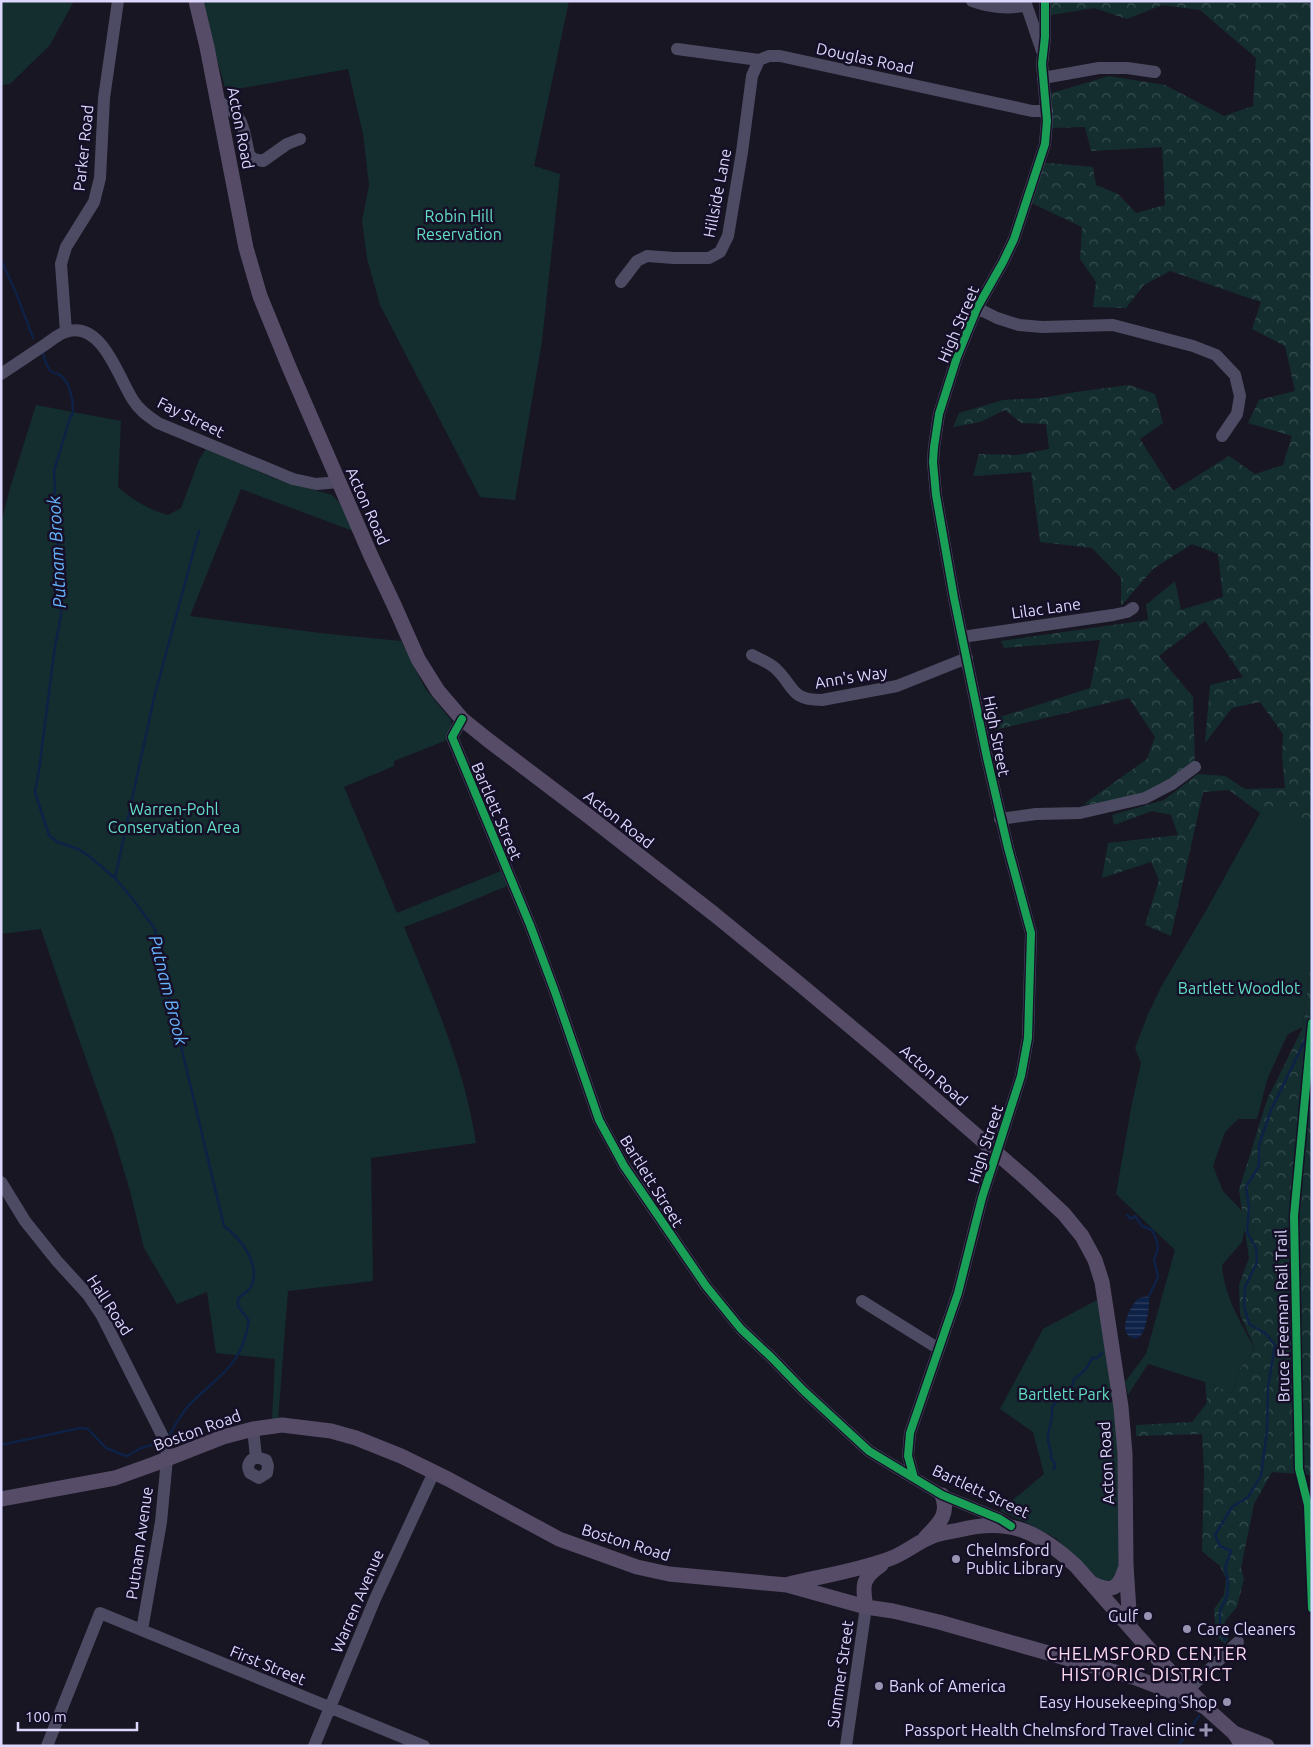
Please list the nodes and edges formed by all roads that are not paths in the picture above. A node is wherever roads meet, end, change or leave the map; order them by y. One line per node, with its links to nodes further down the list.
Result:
1 (118, 1): 16 (street, Parker Road)
2 (196, 1): 11 (main road, Acton Road)
3 (972, 1): 5 (street)
4 (1045, 1): 7 (street, High Street)
5 (1025, 3): 7 (street)
6 (677, 49): 8 (street, Douglas Road)
7 (1042, 52): 10 (street, High Street)
8 (759, 60): 12 (street, Douglas Road); 14 (street, Hillside Lane)
9 (1155, 72): 10 (street)
10 (1042, 78): 12 (street, High Street)
11 (218, 101): 13 (street); 19 (main road, Acton Road)
12 (1047, 111): 15 (street, High Street)
13 (300, 139)
14 (621, 282)
15 (976, 308): 18 (street); 21 (street, High Street)
16 (66, 332): 17 (street); 19 (street, Fay Street)
17 (1, 374)
18 (1222, 436)
19 (339, 482): 24 (main road, Acton Road)
20 (1133, 608): 21 (street, Lilac Lane)
21 (962, 637): 23 (street, High Street)
22 (752, 655): 23 (street, Ann's Way)
23 (967, 658): 26 (street, High Street)
24 (462, 719): 27 (main road, Acton Road); 35 (street, Bartlett Street)
25 (1195, 767): 26 (street)
26 (1000, 818): 27 (street, High Street)
27 (997, 1154): 30 (street, High Street); 41 (main road, Acton Road)
28 (1, 1182): 33 (street, Hall Road)
29 (862, 1301): 30 (street)
30 (939, 1349): 35 (street, High Street)
31 (253, 1429): 32 (street); 33 (main road, Boston Road); 34 (main road, Boston Road)
32 (256, 1457)
33 (167, 1459): 37 (main road, Boston Road); 48 (street, Putnam Avenue)
34 (434, 1472): 44 (main road, Boston Road); 54 (street, Warren Avenue)
35 (914, 1478): 36 (street, Bartlett Street)
36 (942, 1495): 38 (street, Bartlett Street); 39 (main road)
37 (1, 1499)
38 (1011, 1526): 39 (main road); 42 (main road, Bartlett Street)
39 (923, 1541): 40 (main road)
40 (890, 1559): 43 (main road); 44 (main road)
41 (1126, 1565): 42 (main road, Acton Road); 47 (main road, Acton Road)
42 (1090, 1582): 47 (main road, Bartlett Street)
43 (864, 1584): 45 (main road); 46 (main road)
44 (787, 1585): 45 (main road, Boston Road)
45 (866, 1607): 46 (main road, Boston Road); 59 (street, Summer Street)
46 (893, 1611): 51 (main road, Boston Road)
47 (1130, 1626): 50 (main road, Bartlett Street)
48 (142, 1630): 54 (street, First Street); 56 (street, First Street)
49 (1238, 1642): 52 (street)
50 (1157, 1658): 51 (main road); 52 (main road, Bartlett Street)
51 (1136, 1678): 53 (main road, Boston Road)
52 (1190, 1689): 53 (main road, Bartlett Street)
53 (1205, 1706): 55 (main road, Boston Road)
54 (330, 1708): 57 (street, Warren Avenue); 58 (street, First Street)
55 (1234, 1733): 60 (main road, Boston Road); 61 (main road)
56 (50, 1744)
57 (314, 1746)
58 (424, 1746)
59 (846, 1746)
60 (1243, 1746)
61 (1267, 1746)

